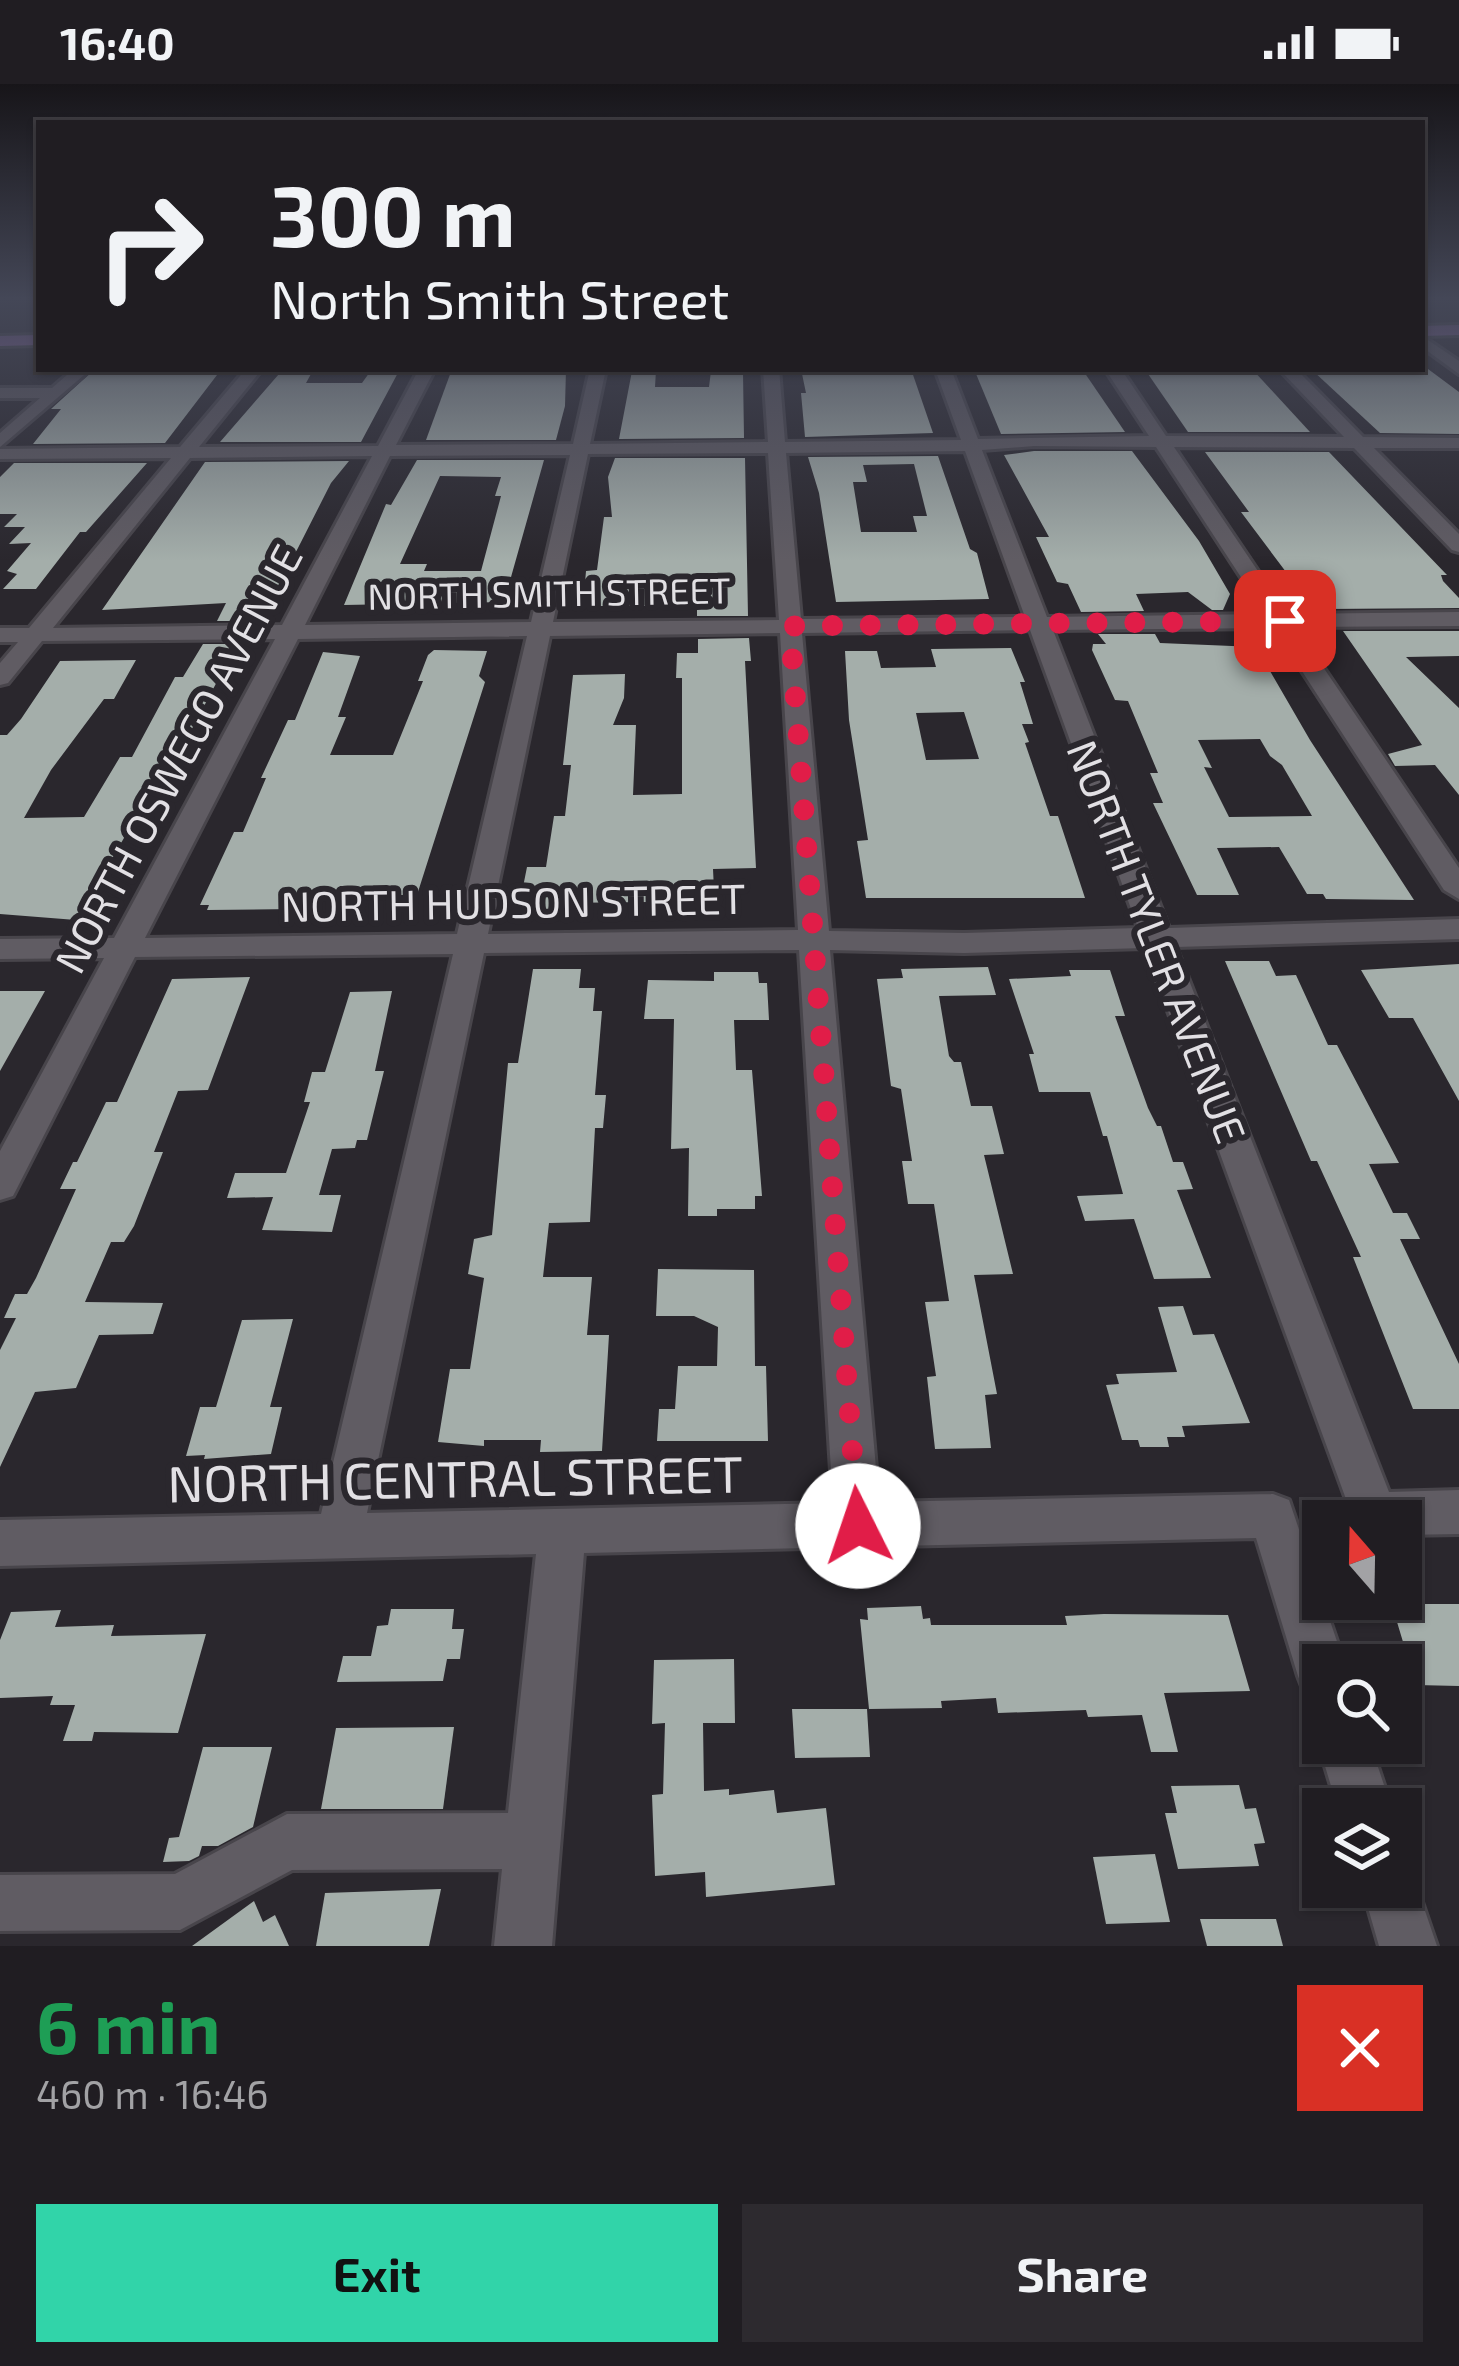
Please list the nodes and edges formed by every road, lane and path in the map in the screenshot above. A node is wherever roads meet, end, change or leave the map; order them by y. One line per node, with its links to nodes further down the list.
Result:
1 (64, 387): 10 (street)
2 (240, 387): 19 (street)
3 (418, 387): 18 (street, NORTH OSWEGO AVENUE)
4 (594, 387): 17 (street)
5 (772, 387): 16 (street)
6 (950, 387): 15 (street, NORTH TYLER AVENUE)
7 (1126, 387): 12 (street)
8 (1304, 387): 13 (street)
9 (0, 393): 10 (street)
10 (57, 393): 11 (street)
11 (0, 442)
12 (1165, 443): 13 (street); 15 (street); 23 (street)
13 (1358, 443): 14 (street); 21 (street)
14 (1459, 443)
15 (972, 445): 16 (street); 24 (street, NORTH TYLER AVENUE)
16 (777, 448): 17 (street); 25 (street)
17 (580, 449): 18 (street); 26 (street)
18 (385, 451): 19 (street); 27 (street, NORTH OSWEGO AVENUE)
19 (187, 452): 20 (street); 28 (street)
20 (0, 454)
21 (1459, 546)
22 (1459, 619): 23 (street, NORTH SMITH STREET)
23 (1285, 621): 24 (street, NORTH SMITH STREET); 31 (street)
24 (1038, 623): 25 (street, NORTH SMITH STREET); 33 (street, NORTH TYLER AVENUE)
25 (790, 626): 26 (street, NORTH SMITH STREET); 34 (street)
26 (541, 628): 27 (street, NORTH SMITH STREET); 35 (street)
27 (291, 631): 28 (street, NORTH SMITH STREET); 36 (street, NORTH OSWEGO AVENUE)
28 (37, 634): 29 (street, NORTH SMITH STREET); 30 (street)
29 (0, 635)
30 (0, 678)
31 (1459, 890)
32 (1459, 929): 33 (street, NORTH HUDSON STREET)
33 (1157, 936): 34 (street, NORTH HUDSON STREET); 39 (street, NORTH TYLER AVENUE)
34 (813, 940): 35 (street, NORTH HUDSON STREET); 44 (street)
35 (471, 943): 36 (street, NORTH HUDSON STREET); 46 (street)
36 (125, 947): 37 (street, NORTH HUDSON STREET); 38 (street, NORTH OSWEGO AVENUE)
37 (0, 949)
38 (0, 1186)
39 (1368, 1500)
40 (1459, 1512): 41 (street)
41 (1422, 1513)
42 (1302, 1515): 43 (path)
43 (1273, 1516): 44 (street, NORTH CENTRAL STREET); 48 (street)
44 (858, 1526): 45 (street, NORTH CENTRAL STREET)
45 (562, 1532): 46 (street, NORTH CENTRAL STREET); 49 (street)
46 (339, 1536): 47 (street, NORTH CENTRAL STREET)
47 (0, 1543)
48 (1313, 1644)
49 (533, 1841): 50 (street); 52 (street)
50 (0, 1904)
51 (1396, 1908): 53 (street)
52 (523, 1946)
53 (1408, 1946)

